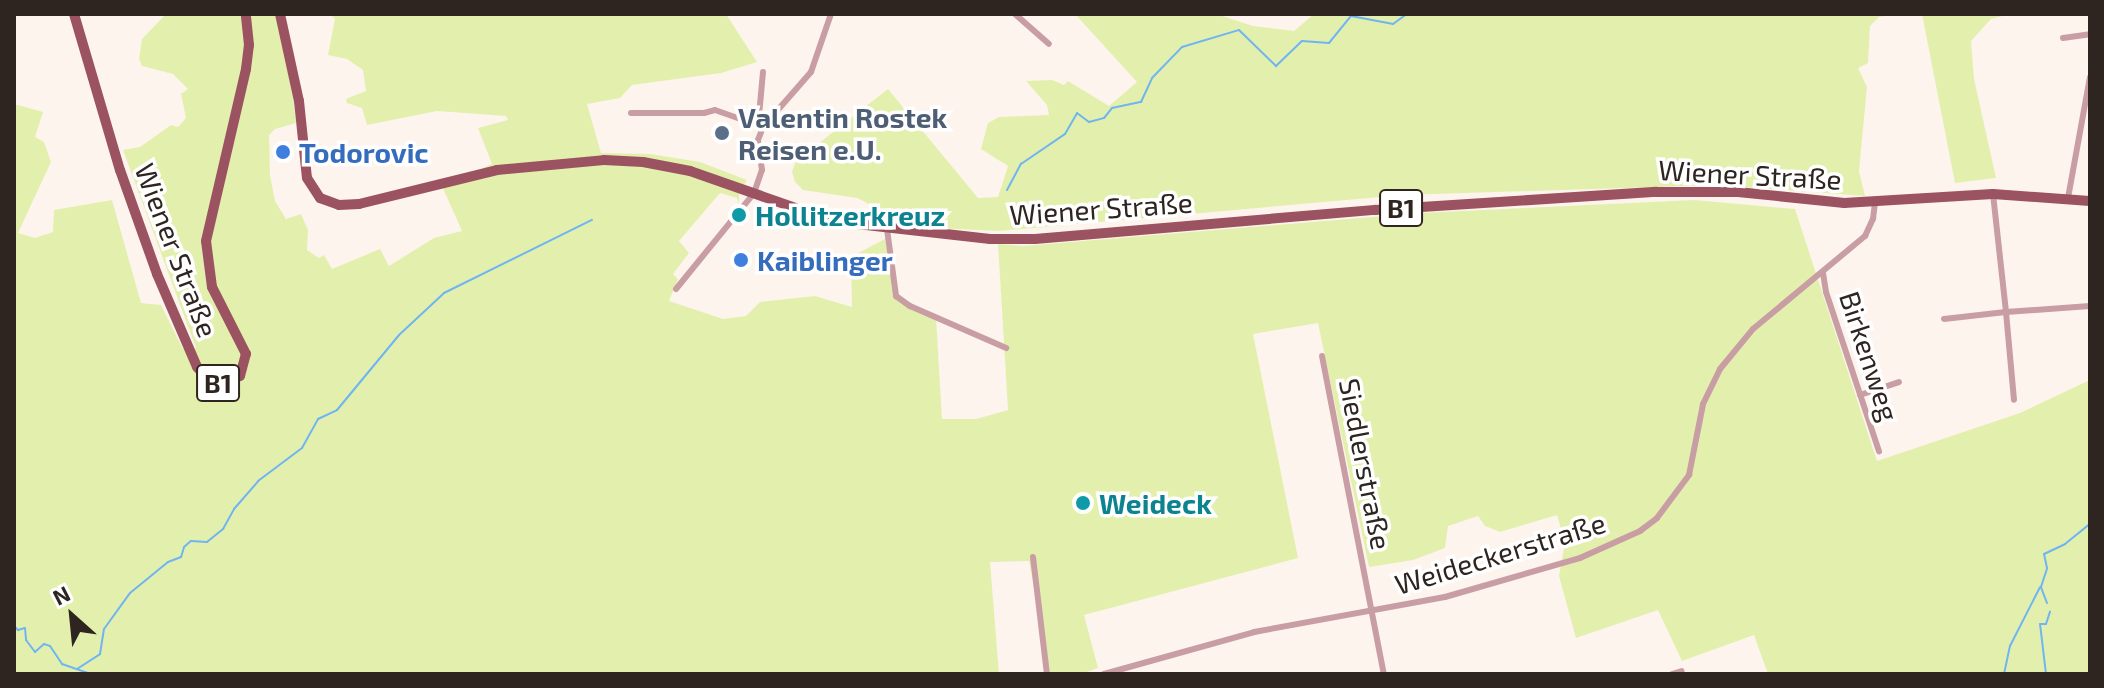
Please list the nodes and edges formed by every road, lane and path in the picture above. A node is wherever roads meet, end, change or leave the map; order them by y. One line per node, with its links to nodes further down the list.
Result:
1 (74, 14): 2 (main road, Wiener Straße / B1)
2 (246, 14)
3 (280, 14): 13 (main road, Wiener Straße / B1)
4 (831, 14): 12 (street)
5 (1015, 14): 8 (street)
6 (2090, 34): 7 (street)
7 (2063, 38)
8 (1049, 44)
9 (763, 72): 12 (street)
10 (2090, 77): 15 (street)
11 (631, 113): 12 (street)
12 (763, 127): 13 (street)
13 (754, 193): 18 (main road, Wiener Straße / B1); 20 (street)
14 (1993, 194): 15 (main road, Wiener Straße / B1); 17 (main road, Wiener Straße / B1); 22 (street)
15 (2068, 198): 16 (main road, Wiener Straße / B1)
16 (2090, 201)
17 (1875, 203): 18 (main road, Wiener Straße / B1); 19 (street, Weideckerstraße)
18 (887, 229): 24 (street)
19 (1823, 273): 27 (street, Birkenweg); 31 (street, Weideckerstraße)
20 (676, 289)
21 (2090, 306): 22 (street)
22 (2006, 312): 23 (street); 28 (street)
23 (1944, 319)
24 (1006, 348)
25 (1322, 356): 31 (street, Siedlerstraße)
26 (1899, 382): 27 (street)
27 (1860, 395): 29 (street, Birkenweg)
28 (2014, 400)
29 (1879, 451)
30 (1033, 557): 33 (street)
31 (1372, 612): 34 (street, Weideckerstraße); 35 (street, Siedlerstraße)
32 (1682, 671): 36 (street)
33 (1047, 674)
34 (1104, 674)
35 (1384, 674)
36 (1672, 674)

